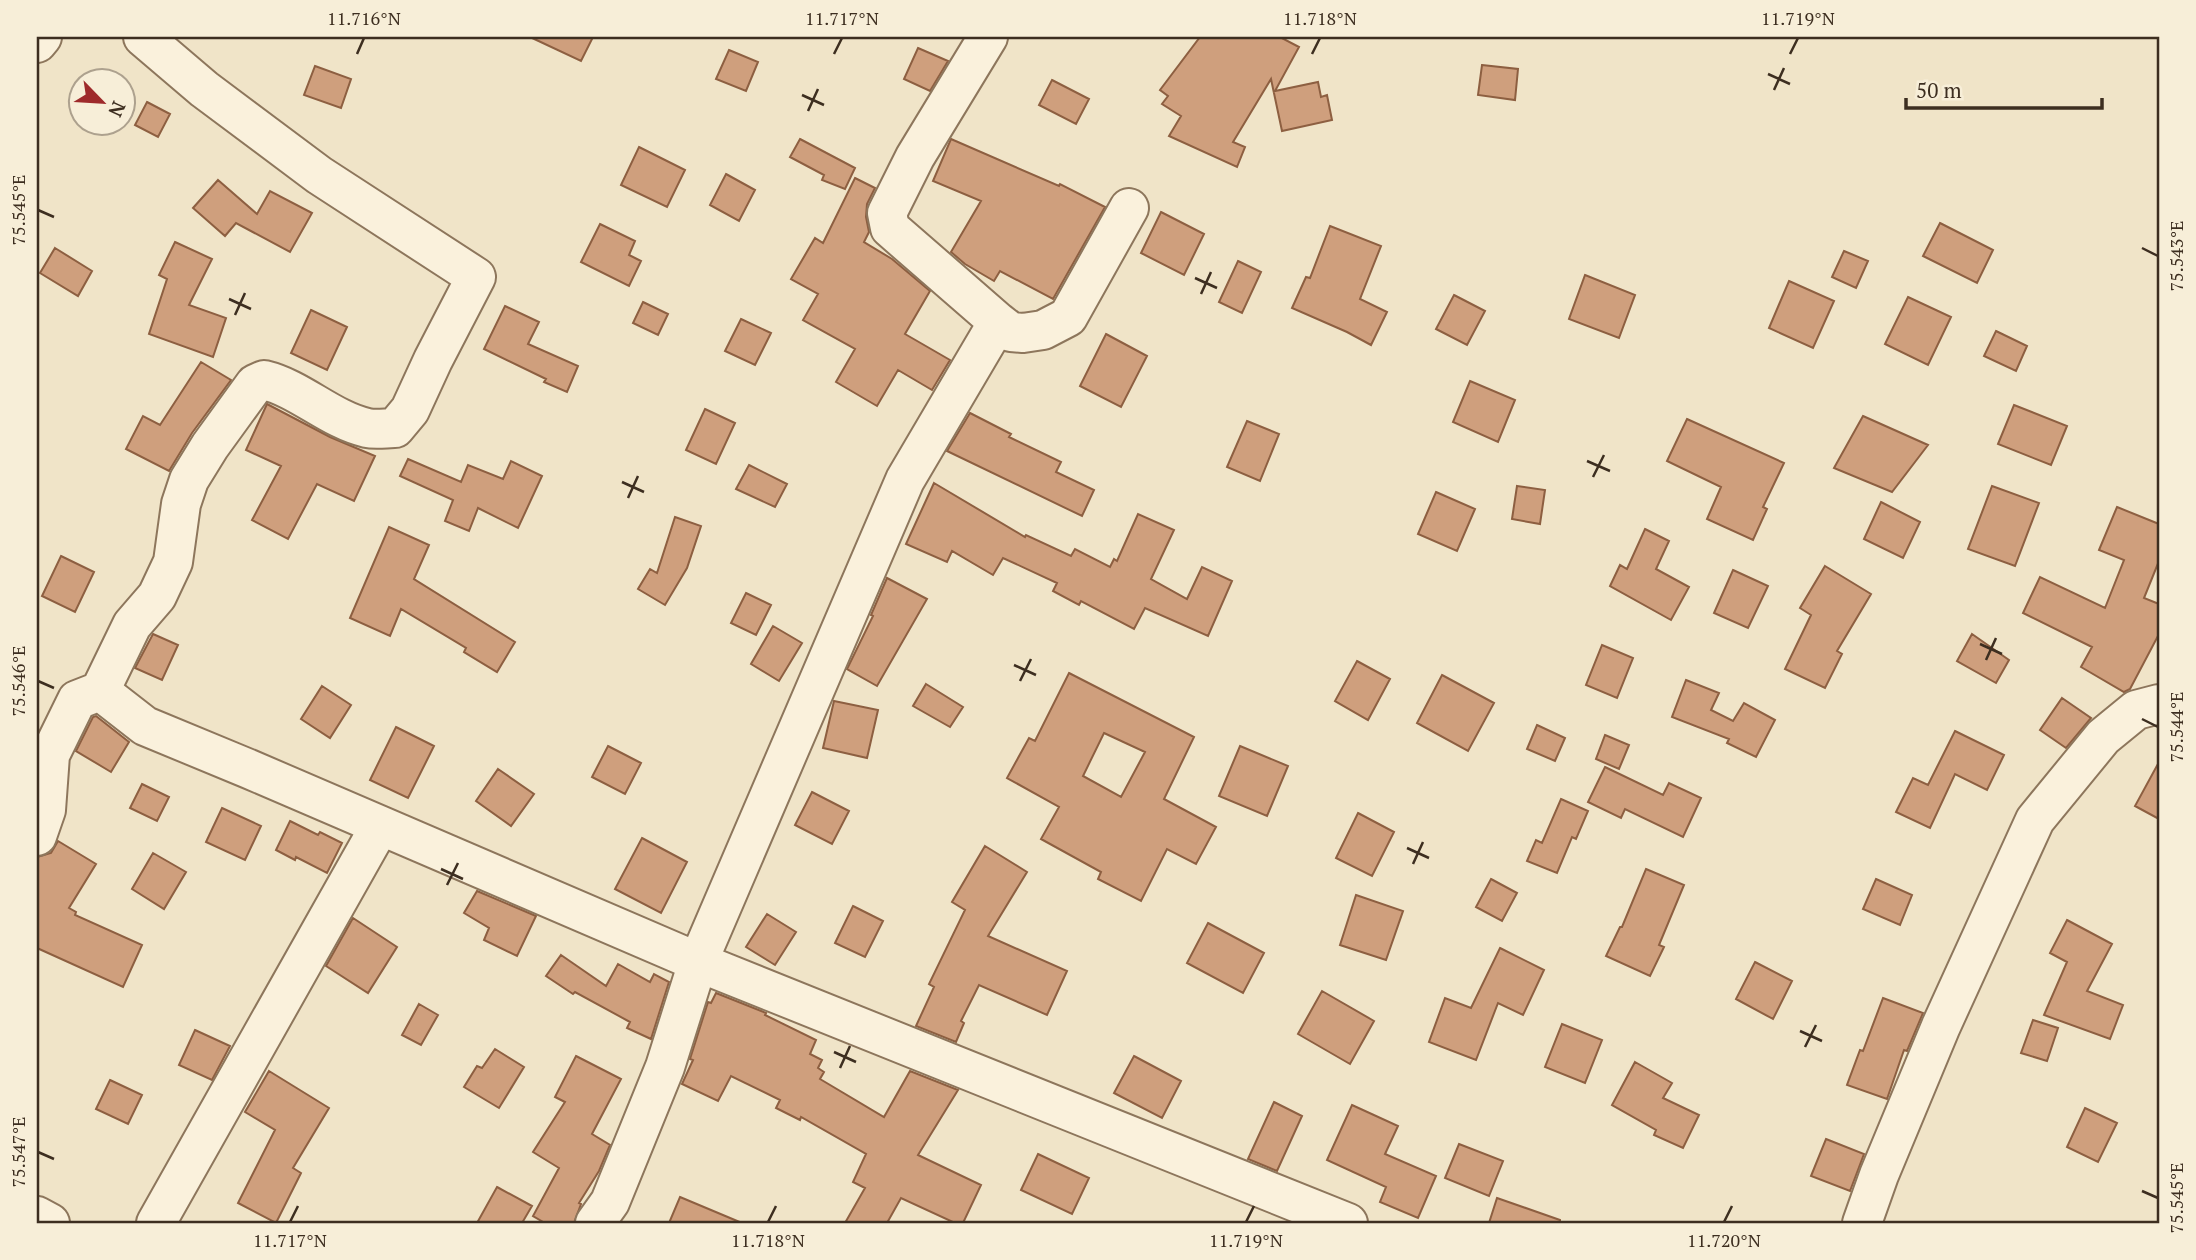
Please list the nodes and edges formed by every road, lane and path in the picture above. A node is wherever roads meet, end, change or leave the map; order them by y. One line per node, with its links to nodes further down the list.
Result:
1 (42, 37): 4 (street)
2 (143, 37): 7 (street)
3 (988, 37): 6 (street)
4 (37, 43)
5 (1129, 208): 6 (street)
6 (998, 322): 11 (street)
7 (100, 691): 9 (street); 10 (street)
8 (2159, 704): 17 (street)
9 (380, 826): 11 (street); 14 (street)
10 (37, 836)
11 (698, 962): 15 (street); 16 (street)
12 (37, 1216): 13 (street)
13 (50, 1223)
14 (156, 1223)
15 (595, 1223)
16 (1348, 1223)
17 (1862, 1223)

